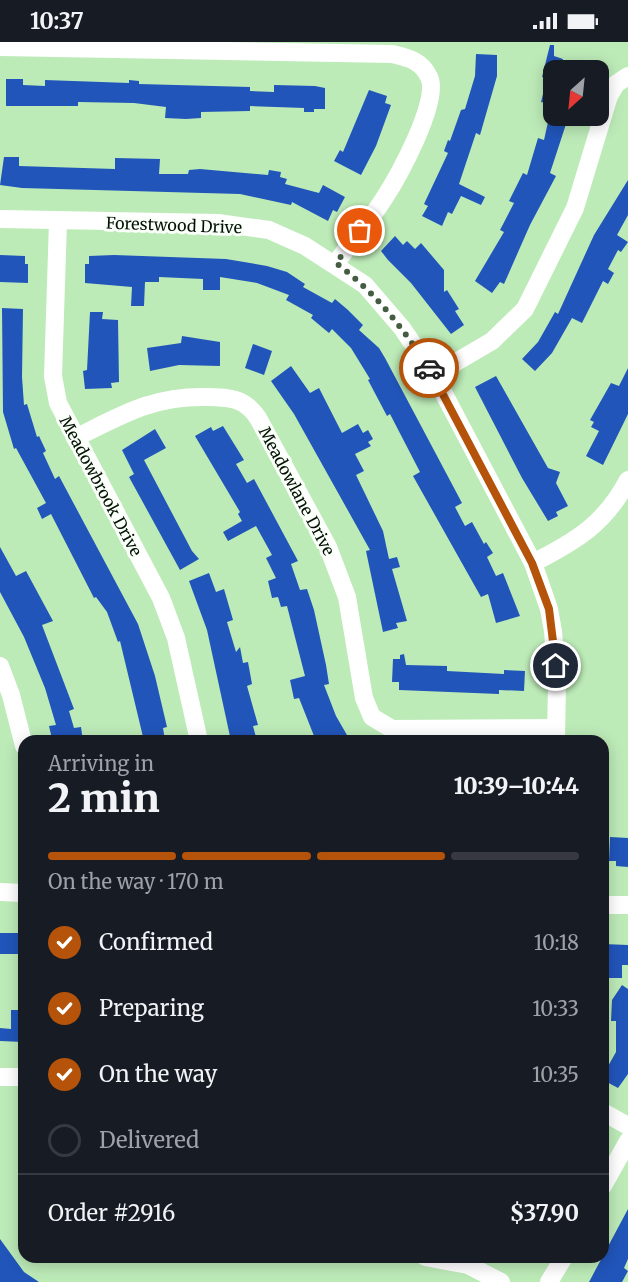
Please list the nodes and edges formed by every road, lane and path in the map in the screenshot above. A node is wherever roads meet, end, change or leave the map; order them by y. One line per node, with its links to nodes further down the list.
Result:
1 (0, 47): 5 (street)
2 (628, 76): 6 (street)
3 (0, 219): 4 (street, Forestwood Drive)
4 (58, 222): 5 (street, Forestwood Drive); 7 (street, Meadowbrook Drive)
5 (336, 263): 6 (street, Forestwood Drive)
6 (434, 375): 9 (street, Forestwood Drive)
7 (75, 438): 11 (street, Meadowlane Drive); 13 (street, Meadowbrook Drive)
8 (628, 480): 9 (street)
9 (532, 563): 11 (street, Forestwood Drive)
10 (0, 666): 12 (street)
11 (556, 734)
12 (21, 735)
13 (198, 735)
14 (0, 892): 15 (street)
15 (18, 893)
16 (609, 905): 17 (street)
17 (628, 905)
18 (0, 1077): 19 (street)
19 (18, 1077)
20 (609, 1115): 21 (street)
21 (628, 1126)
22 (628, 1142): 23 (street)
23 (609, 1175)
24 (457, 1263): 26 (street)
25 (560, 1263): 27 (street)
26 (501, 1282)
27 (549, 1282)

